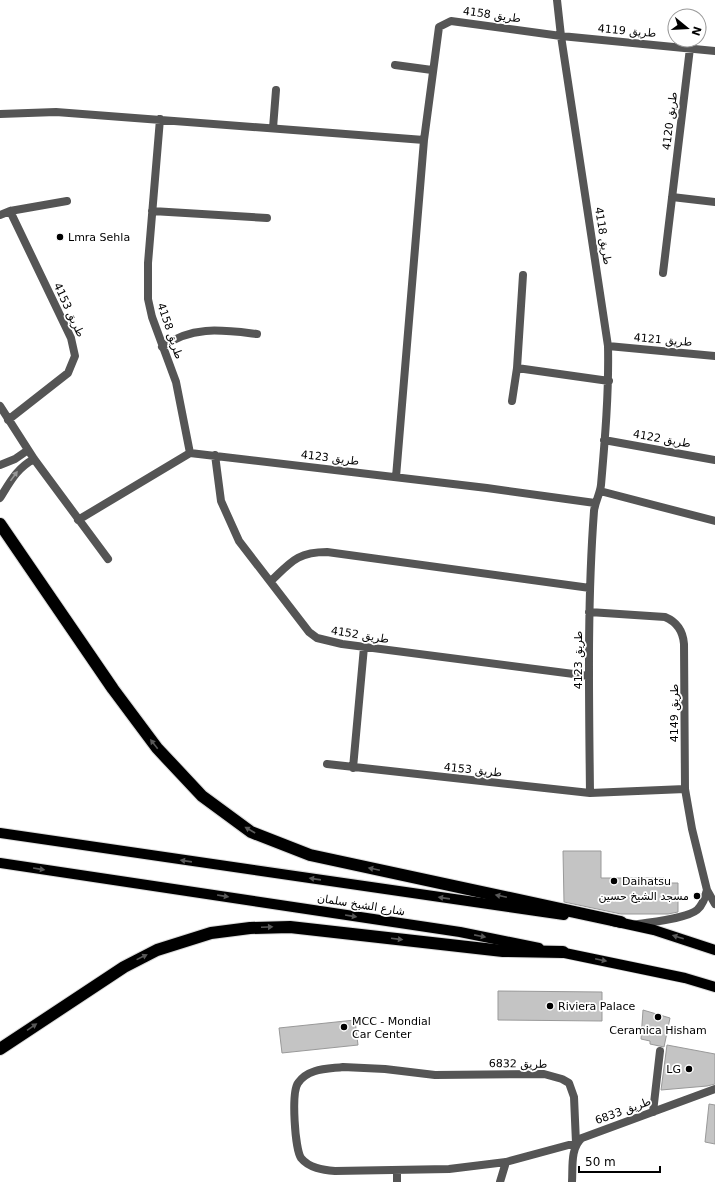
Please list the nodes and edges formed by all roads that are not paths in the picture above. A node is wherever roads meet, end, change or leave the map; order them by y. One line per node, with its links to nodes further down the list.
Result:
1 (557, 0): 2 (street, طريق 4118)
2 (561, 36): 3 (street, طريق 4119); 7 (street, طريق 4158); 24 (street, طريق 4118)
3 (667, 46)
4 (690, 48): 5 (street, طريق 4119); 13 (street, طريق 4120)
5 (715, 51)
6 (395, 65): 7 (street)
7 (432, 70): 12 (street, طريق 4158)
8 (276, 90): 11 (street)
9 (0, 114): 10 (street)
10 (160, 119): 11 (street); 17 (street, طريق 4158)
11 (273, 128): 12 (street)
12 (424, 140): 38 (street, طريق 4158)
13 (672, 197): 15 (street); 20 (street, طريق 4120)
14 (67, 201): 16 (street)
15 (715, 202)
16 (10, 211): 18 (street); 30 (street, طريق 4153)
17 (152, 211): 19 (street); 23 (street, طريق 4158)
18 (0, 215)
19 (267, 218)
20 (663, 273)
21 (523, 275): 26 (street)
22 (257, 334): 23 (street)
23 (162, 346): 33 (street, طريق 4158)
24 (608, 346): 25 (street, طريق 4121); 27 (street, طريق 4118)
25 (715, 356)
26 (517, 368): 27 (street); 28 (street)
27 (608, 381): 31 (street, طريق 4118)
28 (512, 401)
29 (0, 406): 30 (street)
30 (8, 420): 32 (street)
31 (604, 440): 36 (street, طريق 4122); 39 (street, طريق 4123)
32 (28, 450): 35 (street); 37 (street)
33 (190, 453): 34 (street, طريق 4123); 42 (street)
34 (215, 455): 38 (street, طريق 4123); 46 (street, طريق 4152)
35 (34, 459): 40 (street, one-way to 35); 42 (street)
36 (715, 460)
37 (0, 465)
38 (396, 477): 41 (street, طريق 4123)
39 (600, 492): 41 (street, طريق 4123); 43 (street)
40 (0, 498)
41 (595, 504): 47 (street, طريق 4123)
42 (78, 520): 45 (street)
43 (715, 521)
44 (0, 524): 59 (highway, one-way to 44)
45 (108, 559)
46 (270, 581): 47 (street); 49 (street, طريق 4152)
47 (590, 588): 48 (street, طريق 4123)
48 (590, 612): 50 (street, طريق 4123); 53 (street, طريق 4149)
49 (364, 647): 50 (street, طريق 4152); 52 (street)
50 (589, 676): 54 (street, طريق 4123)
51 (327, 764): 52 (street, طريق 4153)
52 (353, 768): 54 (street, طريق 4153)
53 (685, 789): 54 (street, طريق 4153); 57 (street, طريق 4149)
54 (590, 793)
55 (0, 833): 59 (main road, شارع الشيخ سلمان, one-way to 55)
56 (0, 864): 61 (main road, شارع الشيخ سلمان, one-way to 61)
57 (708, 890): 58 (street, طريق 4149); 59 (street)
58 (715, 904)
59 (627, 924): 60 (main road, شارع الشيخ سلمان, one-way to 59)
60 (715, 950)
61 (563, 952): 62 (main road, شارع الشيخ سلمان, one-way to 62); 63 (highway, one-way to 61)
62 (715, 987)
63 (0, 1049)
64 (660, 1051): 66 (street)
65 (715, 1089): 66 (street, طريق 6833)
66 (653, 1112): 67 (street, طريق 6833)
67 (576, 1143): 68 (street, طريق 6832); 69 (street, طريق 6832); 72 (street)
68 (506, 1162): 69 (street, طريق 6832); 71 (street)
69 (396, 1170): 70 (street)
70 (397, 1182)
71 (500, 1182)
72 (572, 1182)

